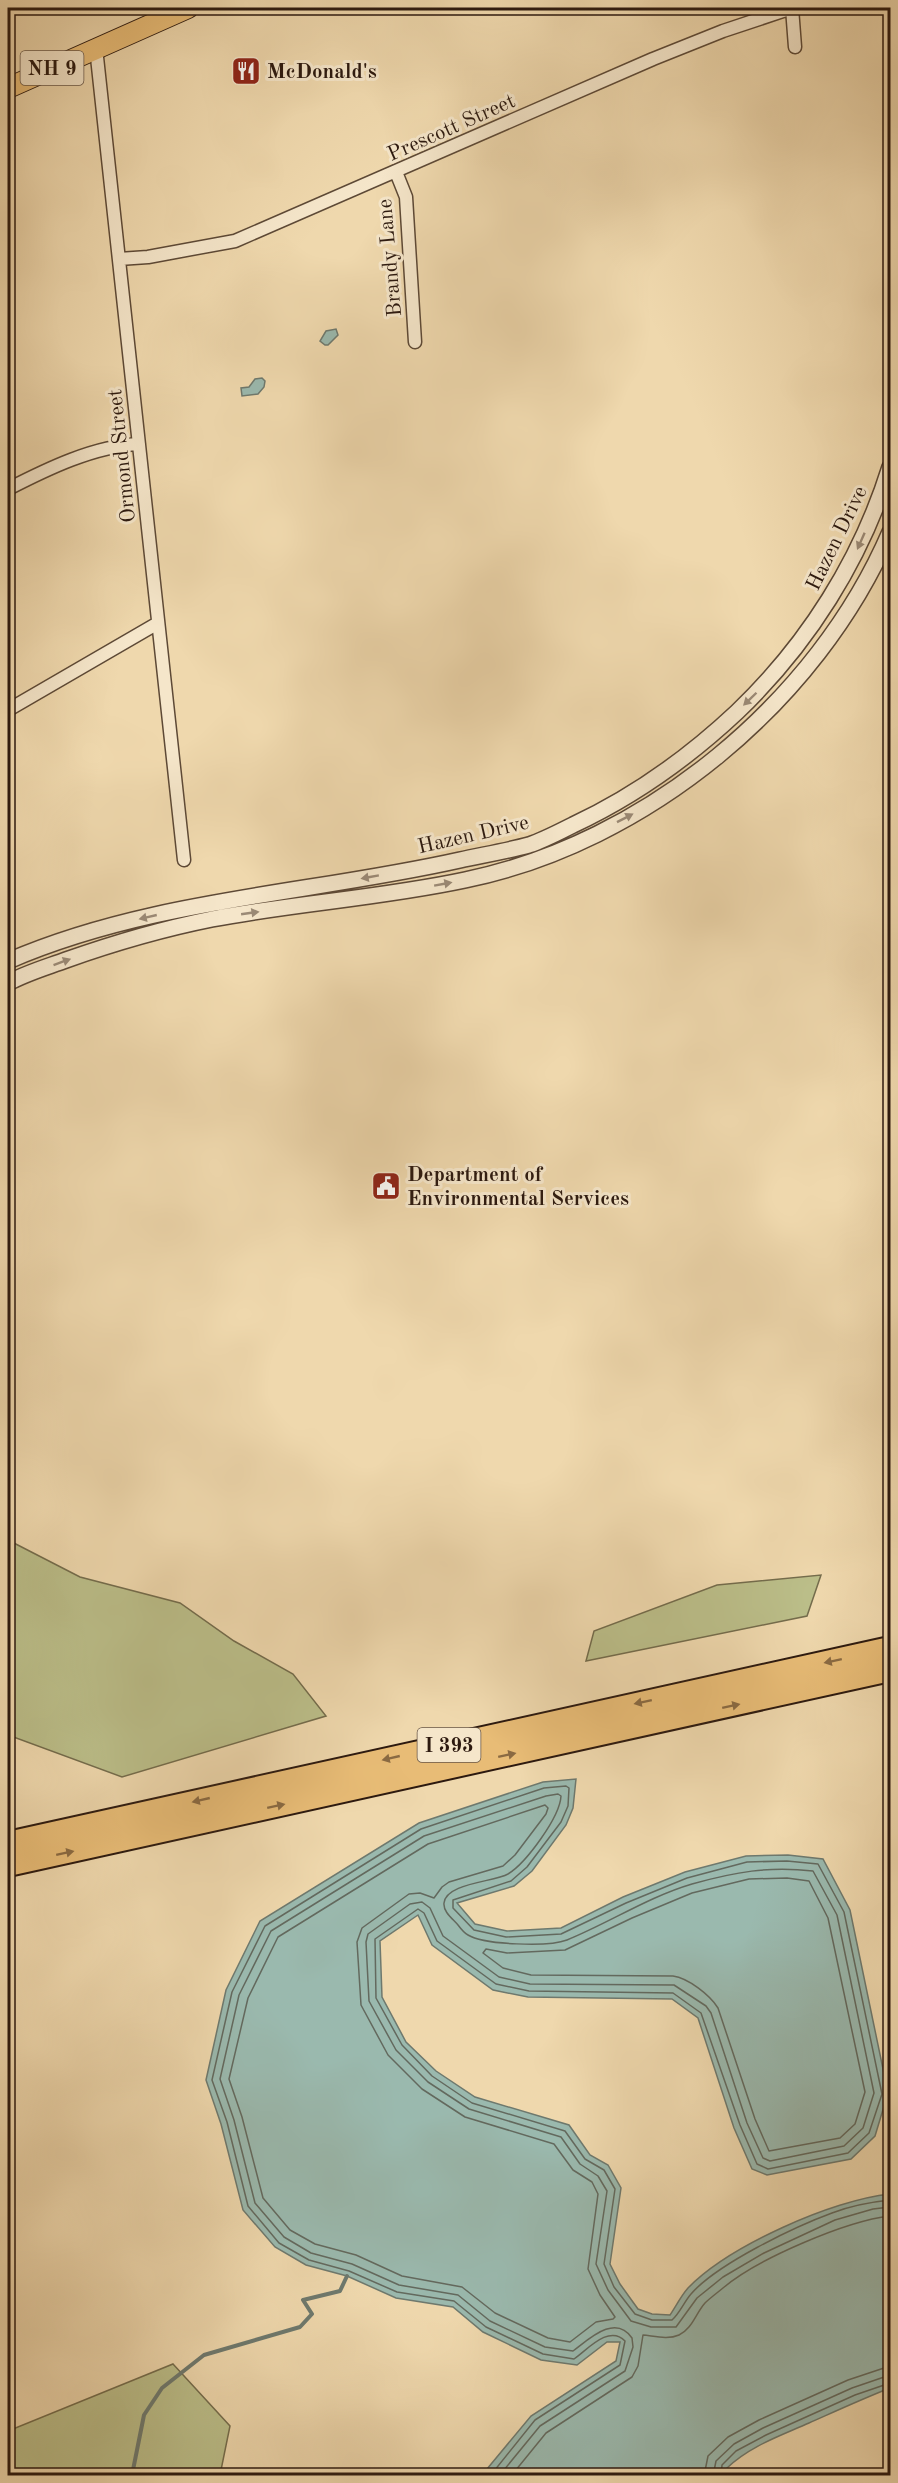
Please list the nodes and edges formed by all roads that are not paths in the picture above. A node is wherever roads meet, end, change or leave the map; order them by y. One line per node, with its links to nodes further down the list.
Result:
1 (188, 8): 4 (main road, NH 9)
2 (792, 8): 3 (street); 6 (street, Prescott Street)
3 (795, 47)
4 (96, 48): 5 (main road, NH 9); 7 (street, Ormond Street)
5 (8, 88)
6 (396, 172): 7 (street, Prescott Street); 8 (street, Brandy Lane)
7 (119, 259): 9 (street, Ormond Street)
8 (416, 342)
9 (139, 444): 11 (street); 13 (street, Ormond Street)
10 (891, 467): 16 (street, Hazen Drive, one-way to 16)
11 (8, 489)
12 (891, 532): 17 (street, Hazen Drive, one-way to 12)
13 (158, 623): 14 (street); 15 (street, Ormond Street)
14 (8, 710)
15 (184, 860)
16 (8, 961)
17 (8, 983)
18 (891, 1648): 20 (highway, I 393, one-way to 20)
19 (891, 1670): 21 (highway, I 393, one-way to 19)
20 (8, 1843)
21 (8, 1865)

